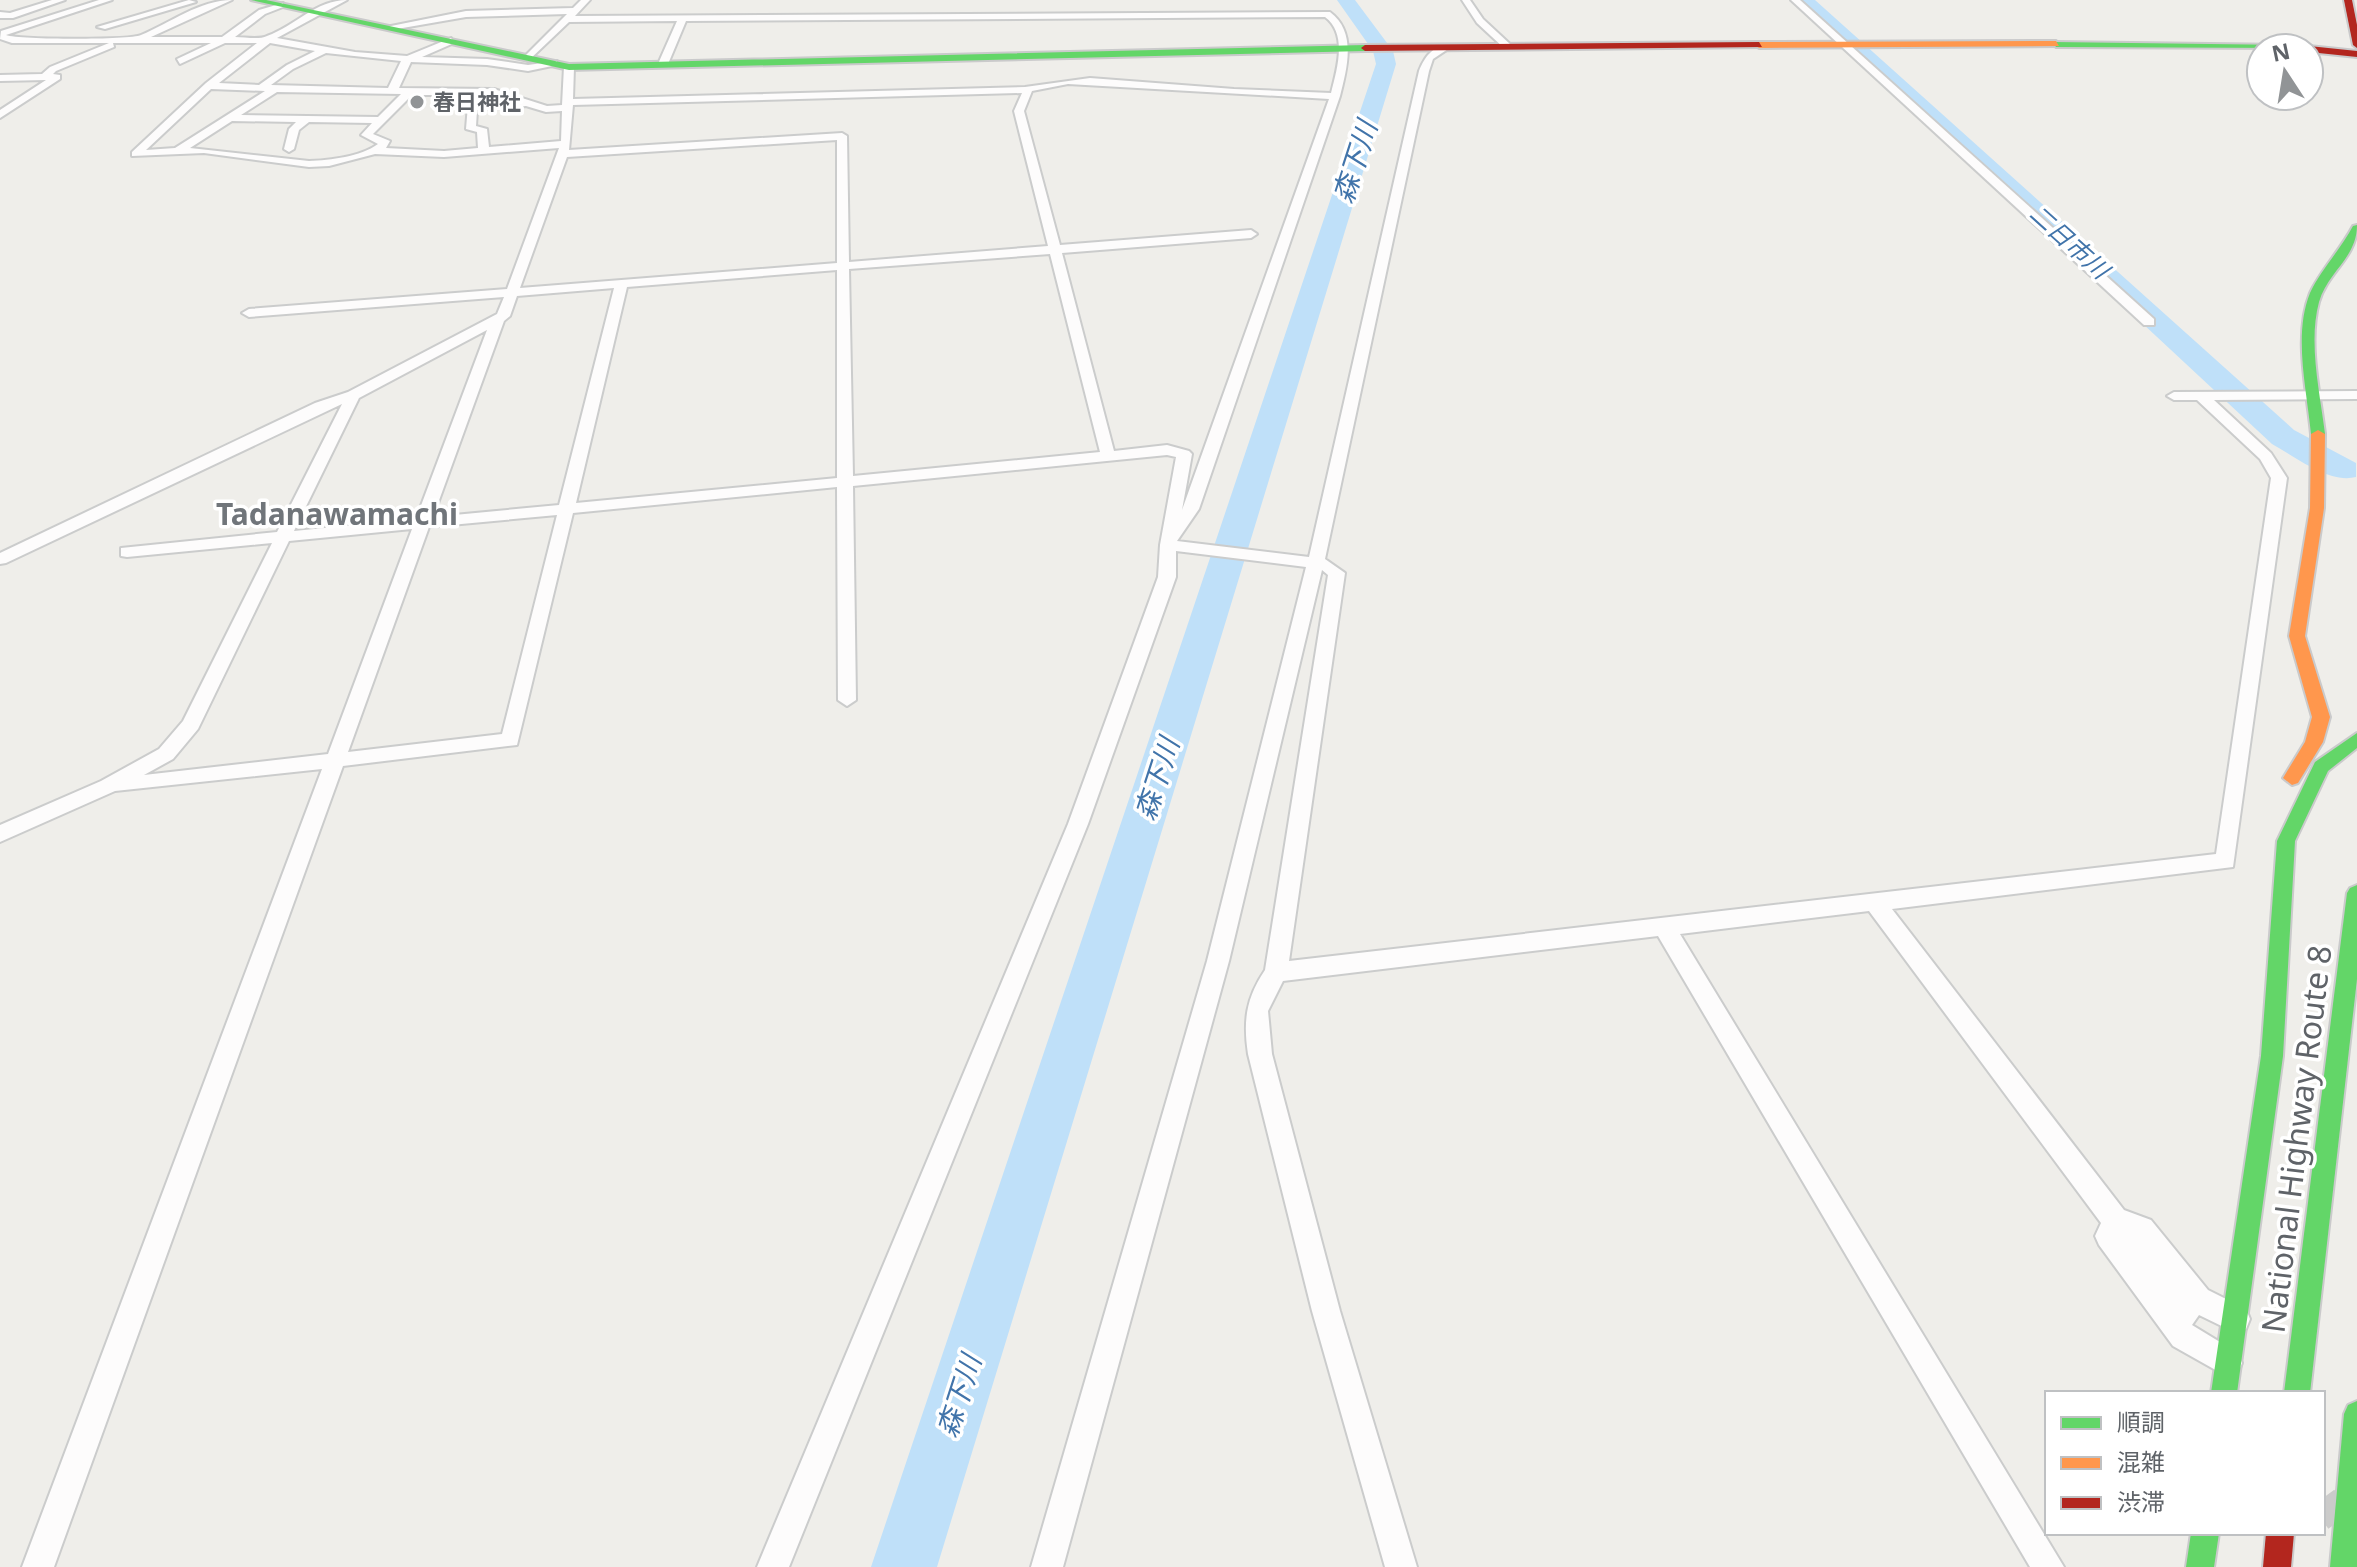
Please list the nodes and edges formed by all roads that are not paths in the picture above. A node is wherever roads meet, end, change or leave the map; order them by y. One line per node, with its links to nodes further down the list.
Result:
1 (30, 0): 14 (street)
2 (61, 0): 17 (street)
3 (108, 0): 21 (street)
4 (199, 0): 20 (street)
5 (228, 0): 27 (street)
6 (255, 0): 13 (main road)
7 (343, 0): 15 (street)
8 (473, 0): 16 (street)
9 (586, 0): 18 (street)
10 (1466, 0): 32 (street)
11 (1795, 0): 28 (street)
12 (2348, 0): 29 (main road)
13 (279, 3): 15 (main road); 23 (street)
14 (0, 7)
15 (314, 12): 22 (main road); 24 (street)
16 (466, 14): 18 (street); 22 (street)
17 (0, 15)
18 (571, 15): 19 (street); 40 (street)
19 (682, 19): 33 (street); 41 (street)
20 (102, 27)
21 (0, 35): 25 (street)
22 (388, 37): 26 (main road); 37 (street)
23 (224, 40): 24 (street); 27 (street); 39 (street)
24 (270, 40): 34 (street); 47 (street)
25 (118, 41): 27 (street); 44 (street)
26 (451, 41): 38 (street); 40 (main road)
27 (136, 42)
28 (1851, 44): 30 (main road); 32 (main road); 74 (street)
29 (2357, 45)
30 (2245, 46)
31 (1439, 47): 32 (main road); 33 (main road); 88 (street)
32 (1508, 47)
33 (1345, 48): 41 (main road); 54 (street)
34 (324, 50): 37 (street); 48 (street)
35 (2325, 51): 36 (main road)
36 (2357, 54)
37 (355, 55): 38 (street)
38 (408, 59): 40 (street); 51 (street)
39 (180, 61)
40 (528, 63): 42 (main road); 43 (street)
41 (663, 64): 42 (main road)
42 (561, 65): 56 (street)
43 (516, 76)
44 (45, 77): 45 (street); 57 (street)
45 (0, 78)
46 (505, 84): 53 (street)
47 (209, 85): 48 (street); 65 (street)
48 (261, 88): 49 (street)
49 (273, 90): 51 (street); 58 (street)
50 (1025, 90): 54 (street); 56 (street); 68 (street)
51 (391, 91): 52 (street)
52 (410, 91): 53 (street); 60 (street)
53 (494, 92): 55 (street)
54 (1335, 96): 85 (street)
55 (529, 103): 56 (street); 64 (street)
56 (568, 105): 62 (street)
57 (0, 115)
58 (233, 118): 59 (street); 65 (street)
59 (305, 120): 60 (street); 61 (street)
60 (381, 120): 63 (street)
61 (289, 149)
62 (565, 149): 64 (street); 69 (street); 71 (street)
63 (375, 151): 64 (street); 65 (street)
64 (484, 151)
65 (177, 152)
66 (2357, 228): 79 (main road)
67 (1251, 234): 68 (street)
68 (1054, 250): 69 (street); 80 (street)
69 (842, 267): 70 (street); 81 (street)
70 (621, 284): 71 (street); 82 (street)
71 (512, 293): 72 (street); 73 (street)
72 (249, 313)
73 (497, 321): 75 (street); 83 (street)
74 (2149, 322)
75 (353, 395): 84 (street); 87 (street)
76 (2357, 395): 79 (street)
77 (2174, 396): 78 (street)
78 (2201, 396): 79 (street); 96 (street)
79 (2317, 396): 94 (main road)
80 (1108, 455): 81 (street); 85 (street)
81 (846, 483): 82 (street); 89 (street)
82 (567, 510): 83 (street); 91 (street)
83 (422, 524): 84 (street); 91 (street)
84 (282, 538): 86 (street); 92 (street)
85 (1174, 545): 88 (street); 109 (street)
86 (127, 552)
87 (0, 559)
88 (1312, 562): 98 (street); 110 (street)
89 (847, 700)
90 (2357, 739): 94 (main road)
91 (335, 762): 92 (street); 108 (street)
92 (108, 786): 93 (street)
93 (0, 834)
94 (2286, 841): 101 (main road)
95 (2357, 893): 104 (main road, National Highway Route 8)
96 (1874, 902): 97 (street); 99 (street)
97 (1664, 927): 98 (street); 112 (street)
98 (1276, 972): 111 (street)
99 (2117, 1221): 100 (street); 101 (street); 102 (street)
100 (2186, 1314)
101 (2236, 1319): 102 (main road)
102 (2228, 1363): 103 (main road)
103 (2224, 1391)
104 (2297, 1391)
105 (2357, 1414): 115 (main road)
106 (2205, 1535): 113 (main road)
107 (2280, 1535): 114 (main road)
108 (38, 1567)
109 (773, 1567)
110 (1047, 1567)
111 (1401, 1567)
112 (2048, 1567)
113 (2200, 1567)
114 (2277, 1567)
115 (2344, 1567)

